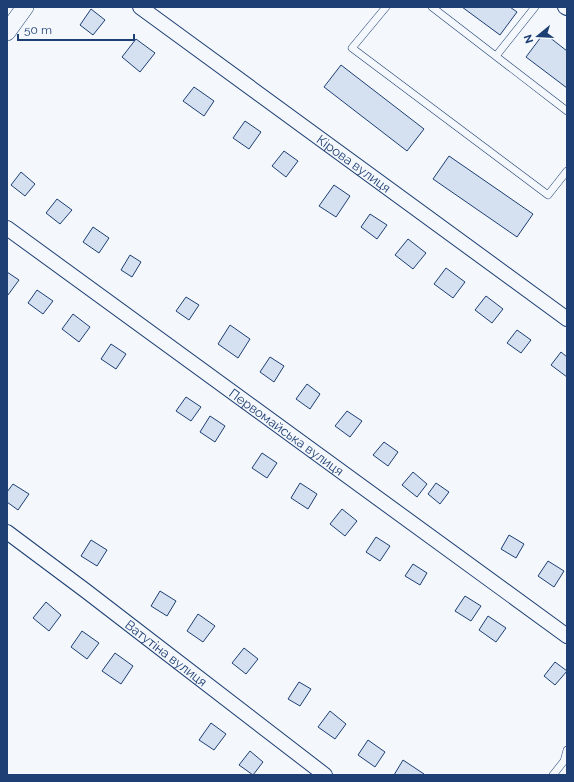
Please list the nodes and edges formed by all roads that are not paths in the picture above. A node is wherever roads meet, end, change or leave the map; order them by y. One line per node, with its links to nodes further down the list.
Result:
1 (25, 7): 6 (street)
2 (140, 7): 11 (street, Кірова вулиця)
3 (386, 7): 9 (lane)
4 (432, 7): 7 (lane)
5 (535, 7): 7 (lane)
6 (7, 32)
7 (496, 56): 8 (lane)
8 (567, 111)
9 (567, 171)
10 (7, 228): 13 (street, Первомайська вулиця)
11 (567, 319)
12 (7, 532): 15 (street, Ватутіна вулиця)
13 (567, 636)
14 (567, 750): 16 (lane)
15 (325, 775)
16 (553, 775)

